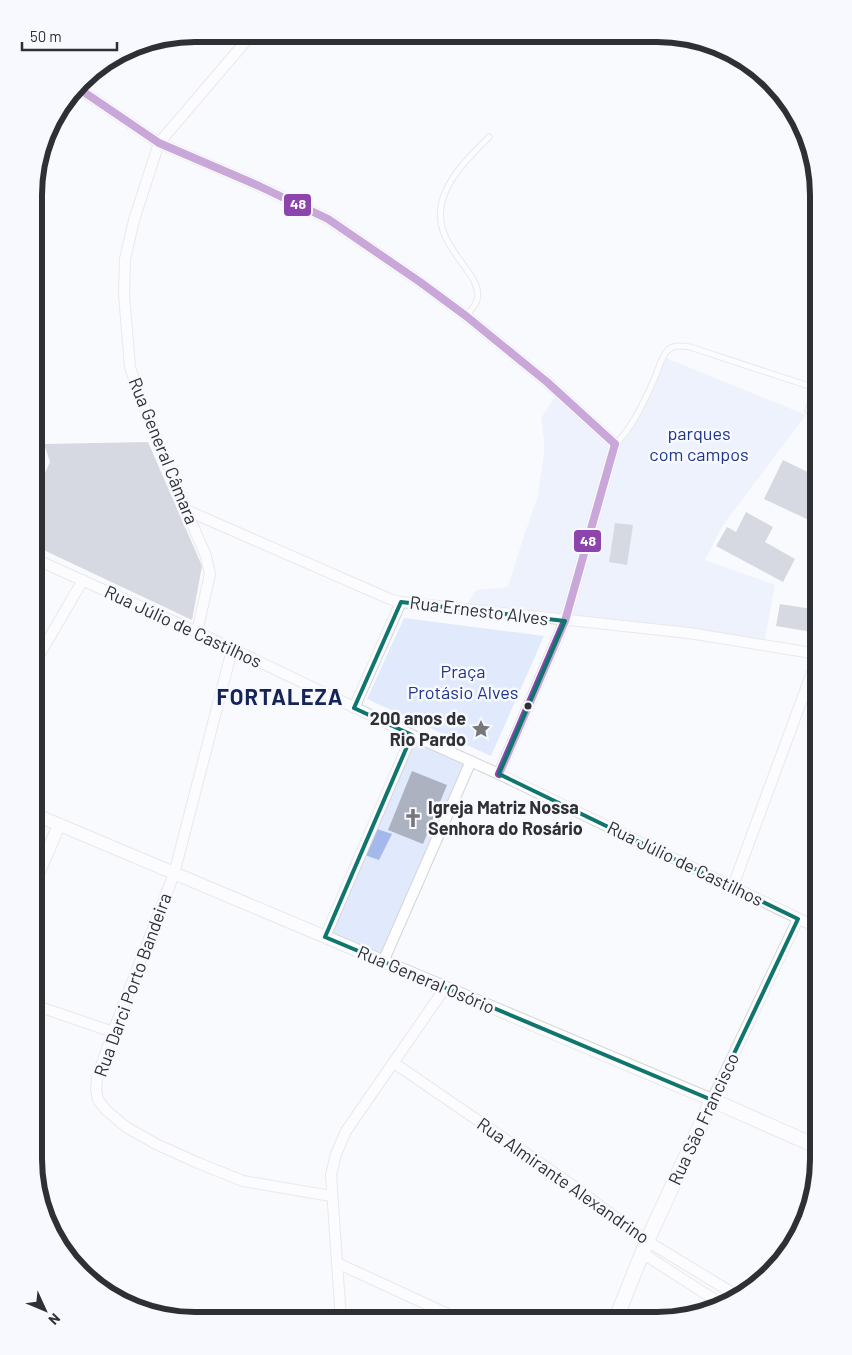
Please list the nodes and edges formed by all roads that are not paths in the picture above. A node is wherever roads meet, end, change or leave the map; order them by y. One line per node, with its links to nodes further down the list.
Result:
1 (244, 43): 4 (street, Rua General Câmara)
2 (84, 92): 4 (street)
3 (489, 137): 5 (lane)
4 (159, 144): 5 (street); 8 (street, Rua General Câmara)
5 (466, 316): 7 (street)
6 (810, 386): 7 (lane)
7 (615, 444): 12 (street)
8 (186, 510): 11 (street, Rua Ernesto Alves); 13 (street, Rua General Câmara)
9 (43, 562): 10 (street, Rua Júlio de Castilhos)
10 (83, 580): 13 (street, Rua Júlio de Castilhos); 14 (street)
11 (401, 602): 12 (street, Rua Ernesto Alves); 18 (street)
12 (565, 621): 16 (street, Rua Ernesto Alves); 21 (street)
13 (197, 632): 15 (street, Rua Júlio de Castilhos)
14 (43, 649)
15 (232, 650): 18 (street, Rua Júlio de Castilhos); 25 (street, Rua Darci Porto Bandeira)
16 (810, 654)
17 (810, 678): 26 (street)
18 (354, 708): 19 (street, Rua Júlio de Castilhos)
19 (412, 735): 20 (street, Rua Júlio de Castilhos); 29 (street)
20 (471, 761): 21 (street, Rua Júlio de Castilhos); 30 (street)
21 (499, 774): 26 (street, Rua Júlio de Castilhos)
22 (43, 818): 23 (street, Rua General Osório)
23 (59, 825): 24 (street); 25 (street, Rua General Osório)
24 (43, 862)
25 (174, 874): 29 (street, Rua General Osório); 33 (street, Rua Darci Porto Bandeira)
26 (733, 886): 27 (street, Rua Júlio de Castilhos)
27 (798, 919): 28 (street, Rua Júlio de Castilhos); 35 (street, Rua São Francisco)
28 (809, 924)
29 (325, 936): 30 (street, Rua General Osório)
30 (382, 962): 31 (street, Rua General Osório)
31 (445, 988): 34 (street); 35 (street, Rua General Osório)
32 (43, 1008): 33 (street)
33 (113, 1032): 37 (street, Rua Darci Porto Bandeira)
34 (394, 1063): 37 (street); 38 (street, Rua Almirante Alexandrino)
35 (712, 1100): 36 (main road, Rua General Osório); 38 (main road, Rua São Francisco)
36 (809, 1143)
37 (331, 1196): 39 (street)
38 (644, 1247): 40 (street, Rua Almirante Alexandrino); 41 (street, Rua Almirante Alexandrino); 44 (main road, Rua São Francisco)
39 (337, 1262): 42 (street); 43 (street)
40 (732, 1293)
41 (717, 1300)
42 (341, 1312)
43 (444, 1312)
44 (619, 1312)

